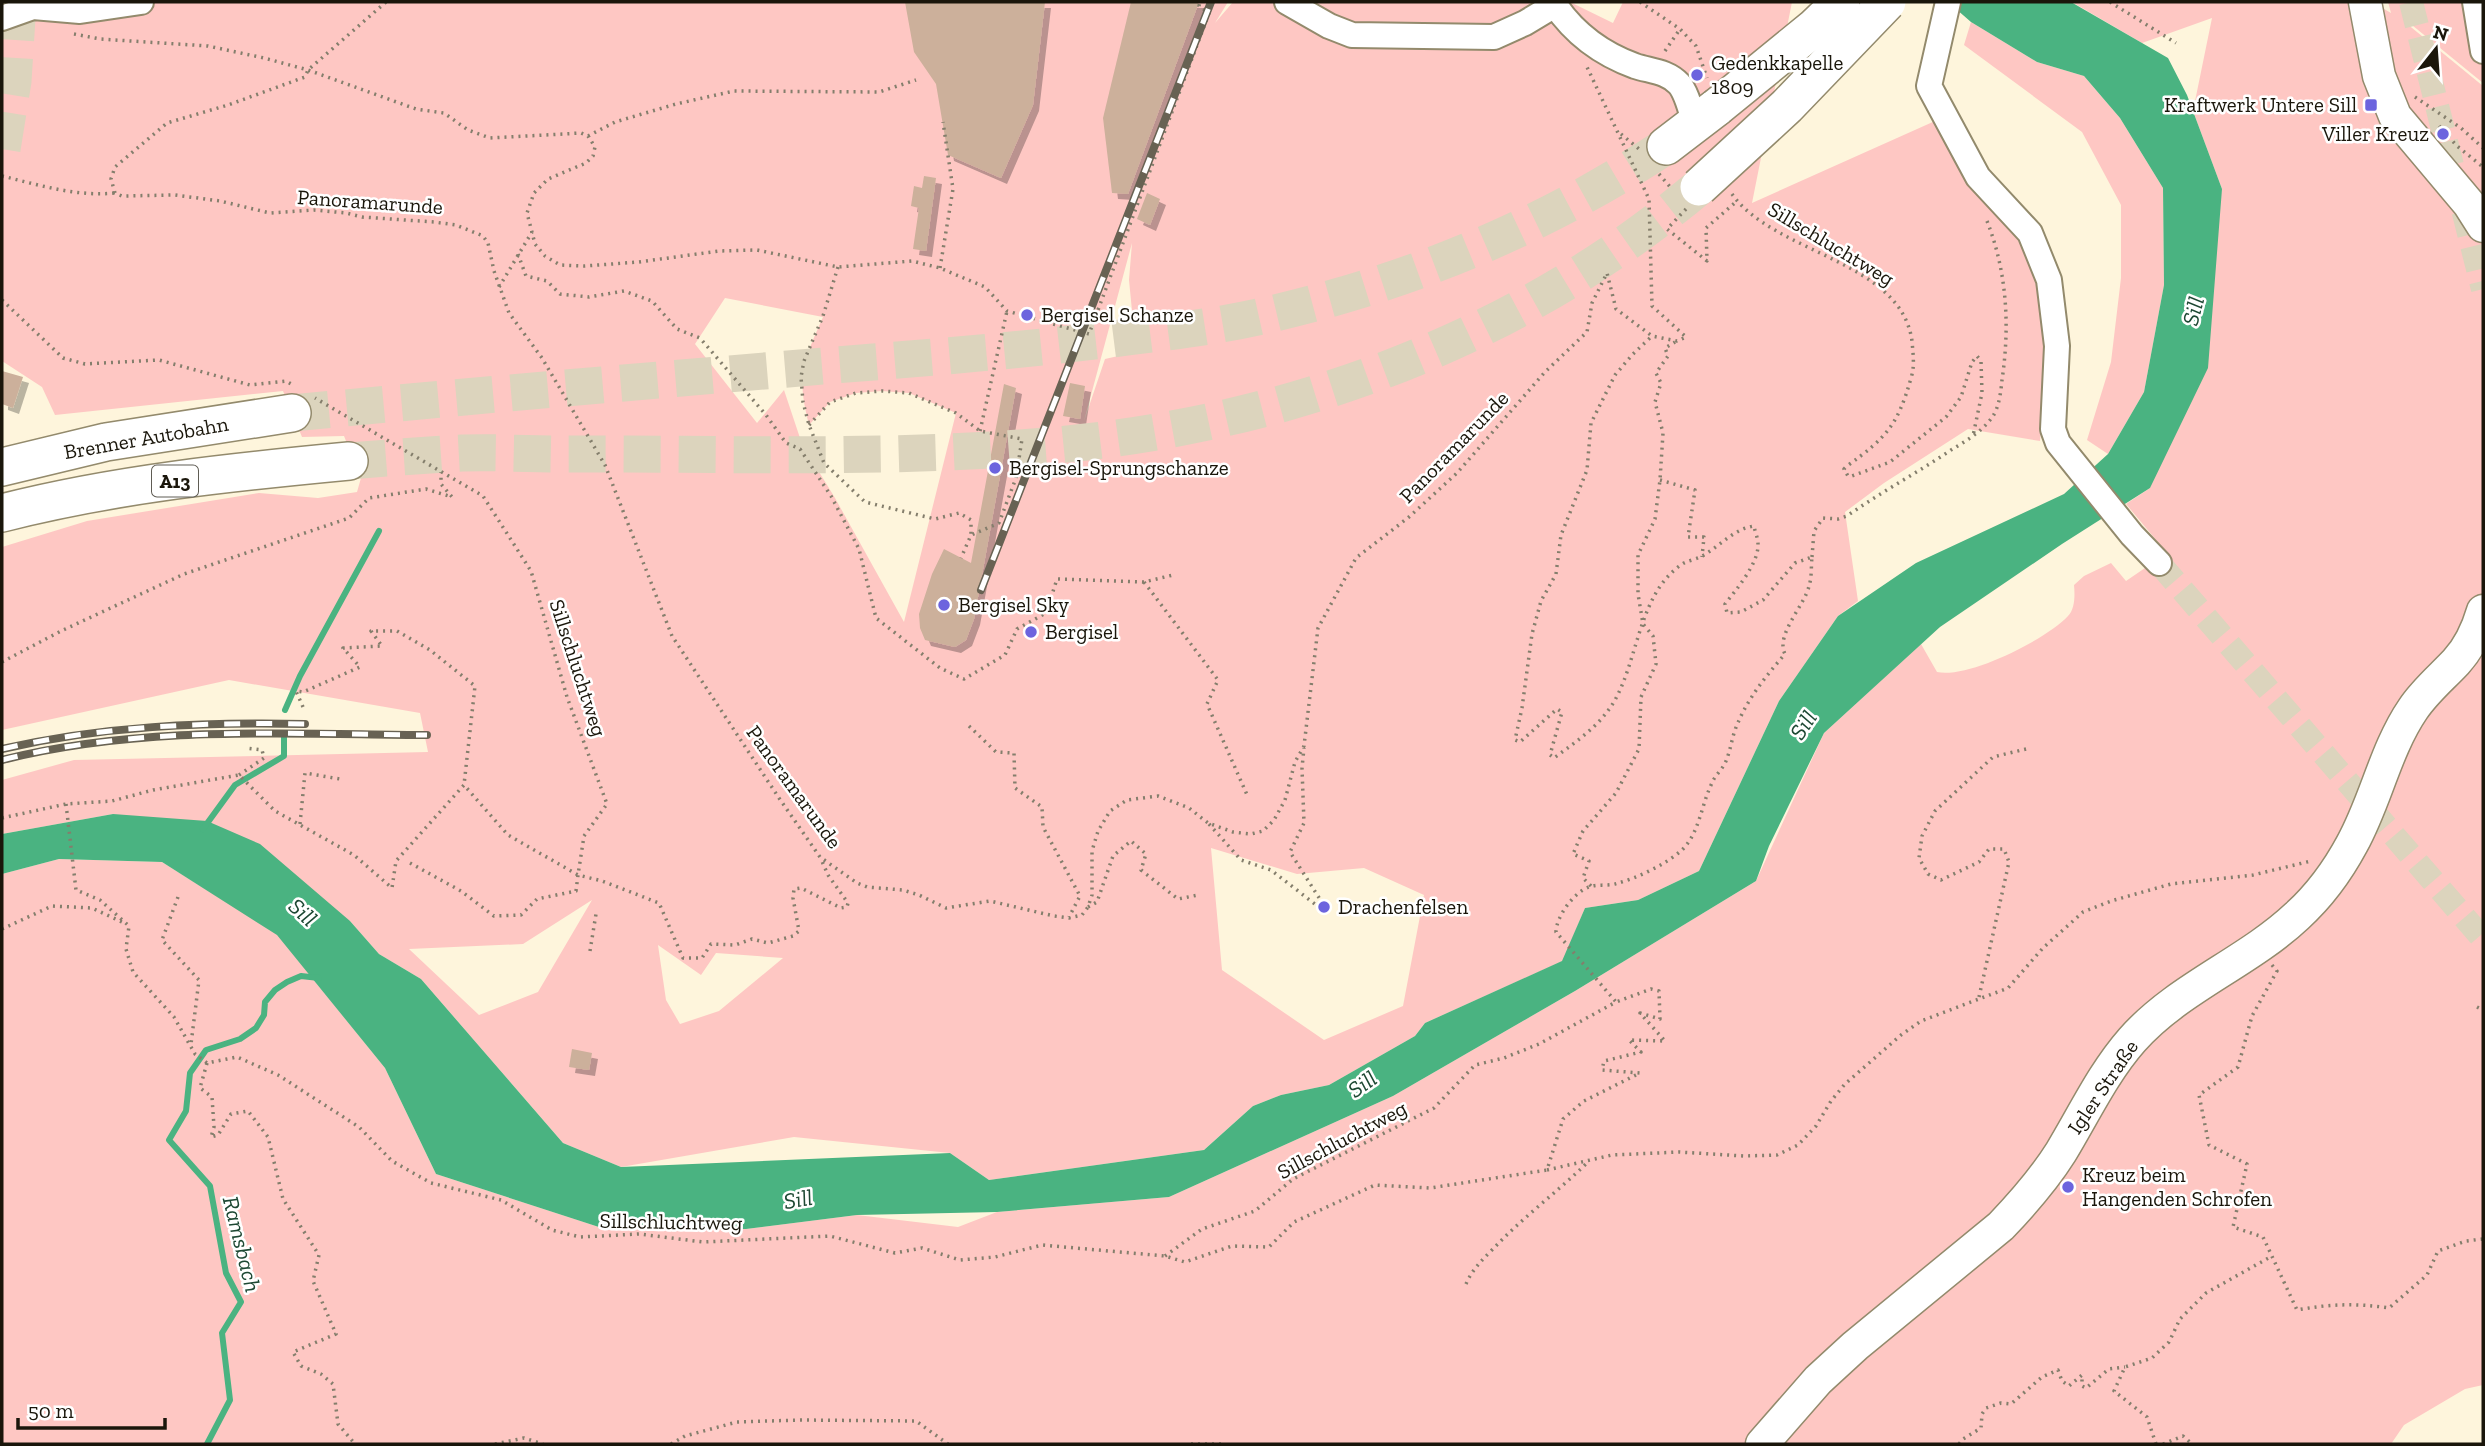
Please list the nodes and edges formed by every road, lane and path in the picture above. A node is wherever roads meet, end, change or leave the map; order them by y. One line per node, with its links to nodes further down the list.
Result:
1 (141, 2): 12 (lane)
2 (386, 2): 17 (path)
3 (1200, 2): 37 (path)
4 (1287, 2): 11 (lane)
5 (1841, 2): 20 (highway, bridge)
6 (1887, 2): 27 (highway, bridge)
7 (1948, 2): 26 (lane)
8 (2110, 2): 14 (path)
9 (2365, 2): 30 (main road)
10 (2475, 2): 15 (lane)
11 (1555, 3): 20 (lane)
12 (2, 18)
13 (64, 33): 17 (path)
14 (2176, 43)
15 (2483, 51)
16 (1582, 60): 39 (path)
17 (308, 70): 22 (path); 28 (path)
18 (916, 80): 22 (path)
19 (2411, 93): 24 (path)
20 (1706, 116): 23 (highway)
21 (943, 122): 34 (path)
22 (588, 136): 31 (path)
23 (1666, 146)
24 (2483, 148)
25 (2, 176): 28 (path, Panoramarunde)
26 (1978, 177): 43 (path); 53 (lane)
27 (1699, 187)
28 (115, 193): 35 (path, Panoramarunde)
29 (1737, 201): 43 (path, Sillschluchtweg)
30 (2483, 226)
31 (532, 232): 32 (path); 33 (path)
32 (517, 254): 35 (path); 55 (path)
33 (838, 267): 34 (path); 41 (path)
34 (940, 268): 37 (path)
35 (499, 287): 75 (path, Panoramarunde)
36 (2, 300): 40 (path, Sillschluchtweg)
37 (1007, 311): 42 (path)
38 (1652, 336): 39 (path, Panoramarunde); 57 (path); 63 (path, Panoramarunde)
39 (1676, 341): 47 (path)
40 (300, 399): 45 (highway, Brenner Autobahn / A13); 46 (path, Sillschluchtweg)
41 (809, 425): 42 (path); 49 (path)
42 (980, 431): 49 (path)
43 (1973, 436): 51 (path)
44 (349, 461): 48 (highway, A13)
45 (2, 467)
46 (441, 472): 58 (path); 77 (path, Sillschluchtweg)
47 (1660, 480): 50 (path); 57 (path)
48 (2, 513)
49 (971, 535): 52 (path)
50 (1702, 557): 51 (path); 57 (path)
51 (1812, 557): 78 (path)
52 (961, 558)
53 (2159, 563)
54 (1173, 575): 55 (path)
55 (1144, 582): 69 (path)
56 (2483, 611): 74 (main road, Igler Straße)
57 (1643, 624): 78 (path)
58 (2, 662)
59 (289, 690): 60 (path)
60 (296, 691): 61 (path); 68 (path)
61 (303, 707)
62 (969, 726): 83 (path)
63 (1304, 746): 72 (path, Panoramarunde); 72 (path)
64 (245, 748): 66 (path)
65 (2030, 748): 88 (path)
66 (242, 778): 70 (path); 73 (path)
67 (340, 779): 73 (path)
68 (464, 785): 73 (path); 77 (path)
69 (1248, 797)
70 (66, 804): 71 (path); 84 (path)
71 (2, 818)
72 (1208, 823): 81 (path, Panoramarunde)
73 (300, 824)
74 (2352, 844): 86 (main road, Igler Straße); 88 (path)
75 (820, 857): 77 (path); 83 (path, Panoramarunde)
76 (410, 863): 77 (path)
77 (578, 875)
78 (1591, 886): 89 (path)
79 (1198, 895): 81 (path)
80 (178, 897): 92 (path)
81 (1088, 907): 83 (path)
82 (596, 914): 87 (path)
83 (1069, 918)
84 (129, 926): 85 (path); 92 (path)
85 (2, 929)
86 (2255, 948): 98 (path); 108 (main road, Igler Straße)
87 (590, 951)
88 (1979, 998): 94 (path)
89 (1616, 1002): 95 (path, Sillschluchtweg); 97 (path, Sillschluchtweg)
90 (2477, 1007): 91 (path)
91 (2483, 1010)
92 (190, 1046): 93 (path)
93 (207, 1063): 97 (path, Sillschluchtweg); 101 (path)
94 (1588, 1161): 95 (path); 99 (path)
95 (1548, 1170): 97 (path)
96 (2483, 1239): 98 (path)
97 (1165, 1256)
98 (2272, 1256): 100 (path)
99 (1466, 1284)
100 (2125, 1367): 109 (path); 110 (path)
101 (355, 1444)
102 (495, 1444): 103 (path)
103 (543, 1444)
104 (671, 1444): 105 (path)
105 (948, 1444)
106 (1191, 1444): 107 (path)
107 (1226, 1444)
108 (1762, 1444)
109 (1959, 1444)
110 (2156, 1444)
111 (2163, 1444): 112 (path)
112 (2192, 1444)

